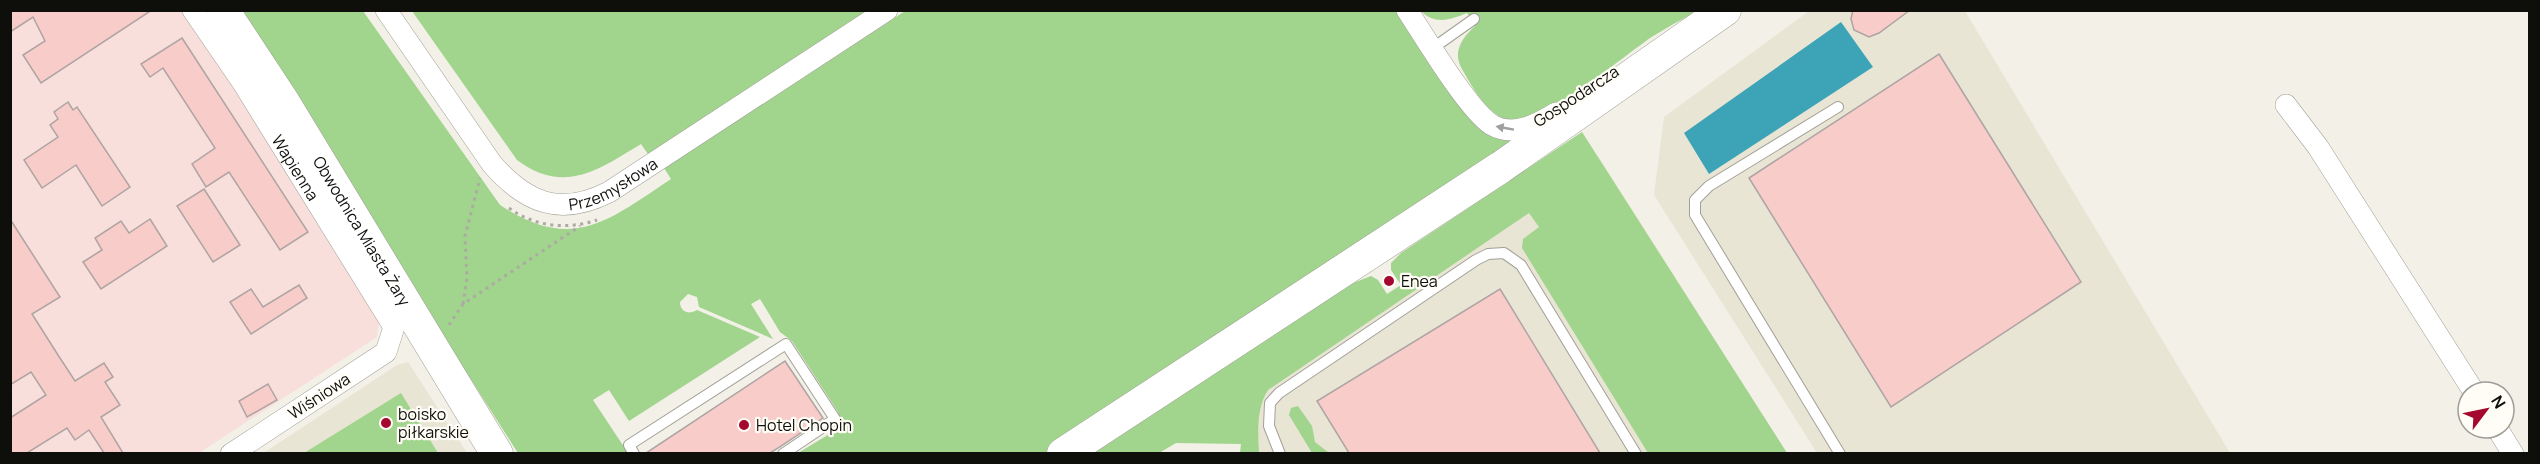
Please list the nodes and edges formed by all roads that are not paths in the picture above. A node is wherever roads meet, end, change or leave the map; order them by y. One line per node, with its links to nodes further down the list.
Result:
1 (193, 10): 12 (street, Wapienna)
2 (223, 10): 14 (main road, Obwodnica Miasta Żary)
3 (386, 10): 4 (street, Przemysłowa)
4 (887, 10)
5 (1407, 10): 9 (street, Gospodarcza)
6 (1718, 10): 9 (street, Gospodarcza, one-way to 9)
7 (1725, 10): 21 (main road)
8 (1474, 19): 9 (lane)
9 (1433, 48)
10 (2286, 105): 13 (street)
11 (1838, 106): 24 (lane)
12 (394, 327): 16 (street, Wiśniowa)
13 (2466, 380)
14 (471, 411): 17 (main road, Obwodnica Miasta Żary); 18 (main road)
15 (2505, 440): 25 (street)
16 (231, 453)
17 (497, 453)
18 (505, 453)
19 (634, 453): 20 (lane)
20 (783, 453)
21 (1063, 453)
22 (1280, 453): 23 (lane)
23 (1636, 453)
24 (1840, 453)
25 (2513, 453)

